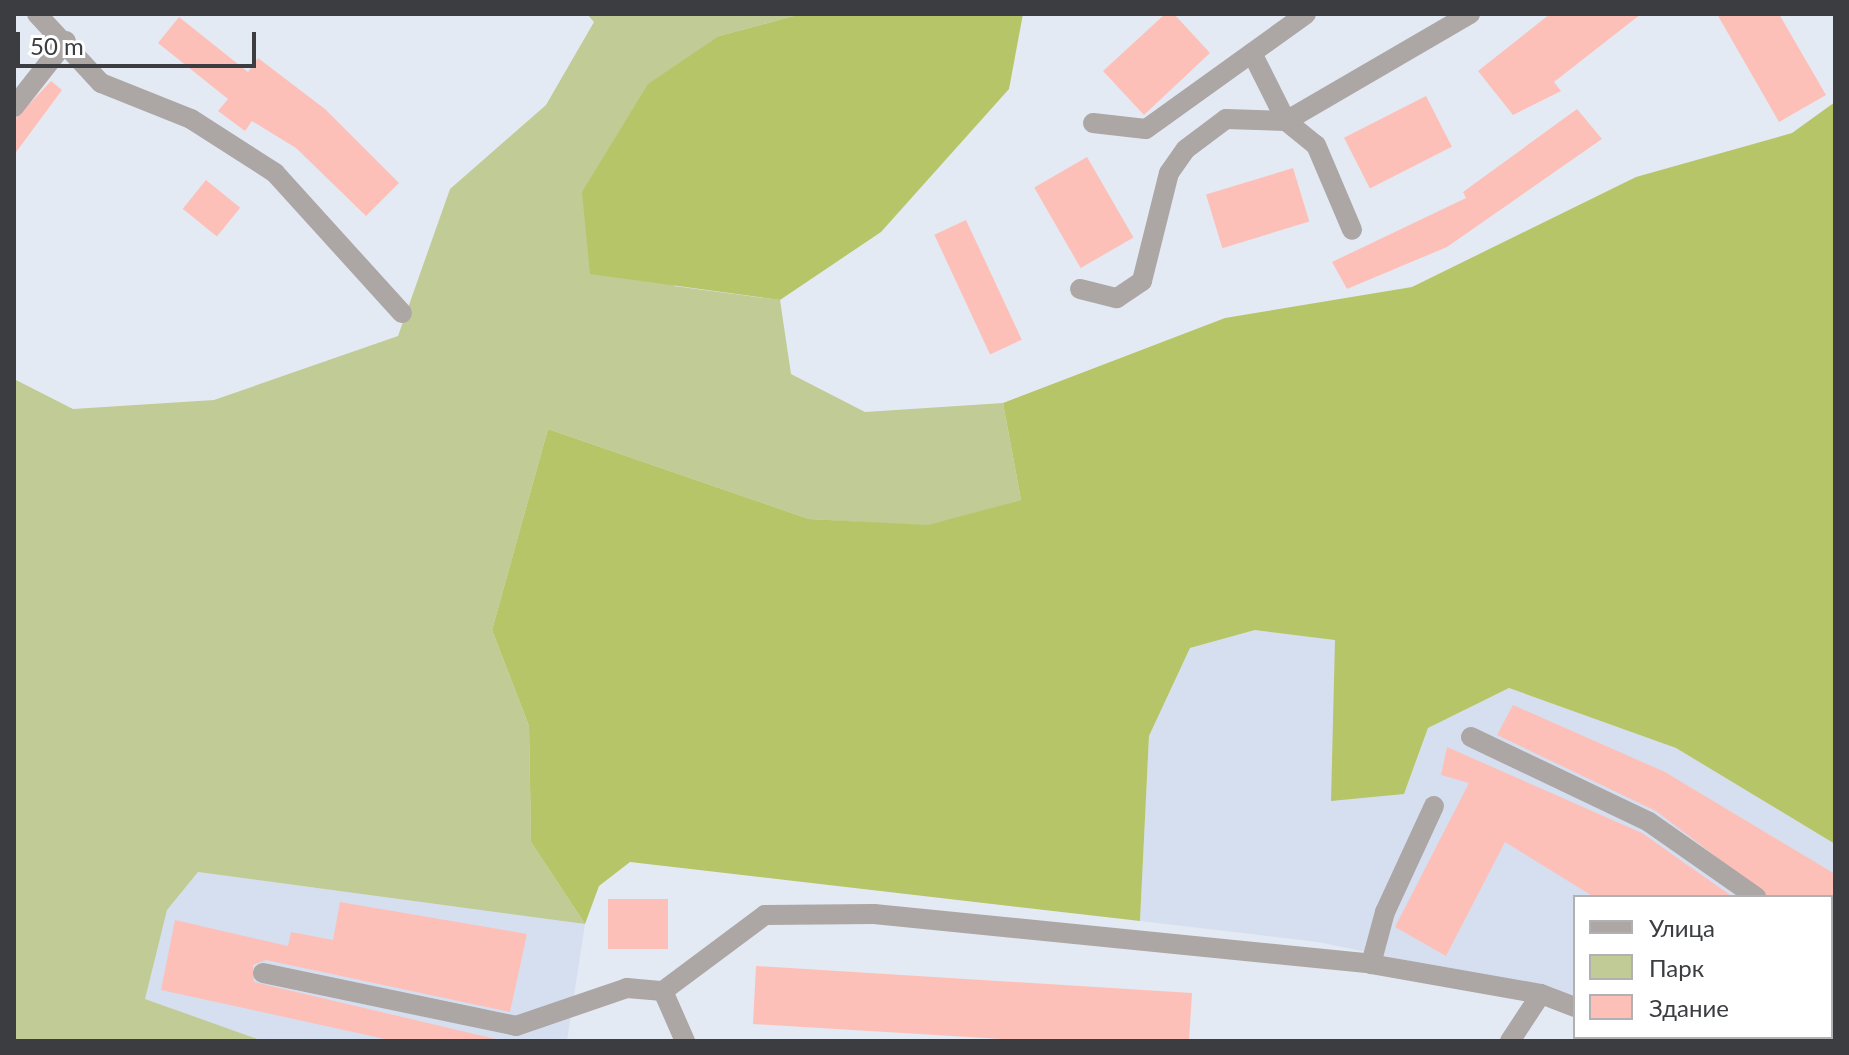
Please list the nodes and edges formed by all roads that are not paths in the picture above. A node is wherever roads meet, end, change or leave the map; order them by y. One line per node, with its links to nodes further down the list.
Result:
1 (37, 14): 4 (street)
2 (1306, 14): 5 (street)
3 (1470, 14): 7 (street)
4 (66, 41): 6 (street); 11 (street)
5 (1252, 53): 7 (street); 8 (street)
6 (14, 107)
7 (1286, 121): 9 (street); 10 (street)
8 (1093, 123)
9 (1352, 230)
10 (1080, 289)
11 (402, 313)
12 (1471, 737): 14 (street)
13 (1434, 806): 15 (street)
14 (1753, 895)
15 (1371, 964): 17 (street); 18 (street)
16 (263, 973): 17 (street)
17 (663, 991): 20 (street)
18 (1541, 994): 19 (street); 21 (street)
19 (1573, 1006)
20 (685, 1041)
21 (1510, 1041)

